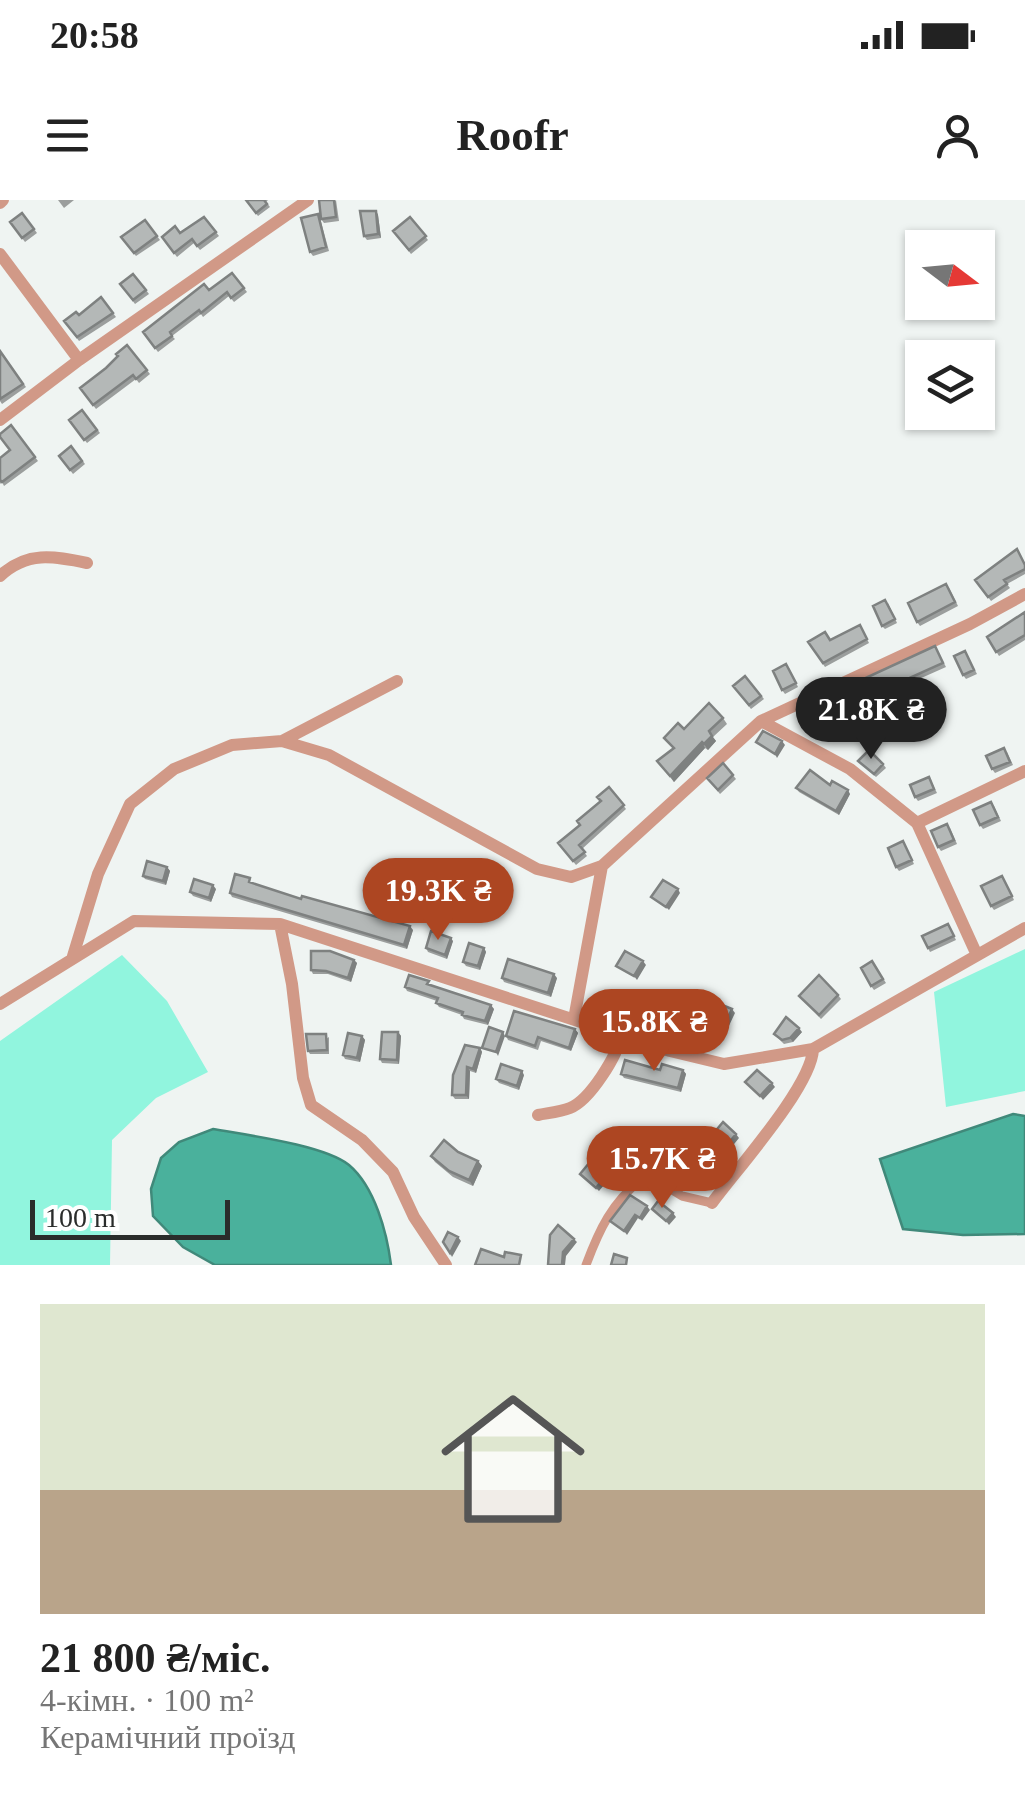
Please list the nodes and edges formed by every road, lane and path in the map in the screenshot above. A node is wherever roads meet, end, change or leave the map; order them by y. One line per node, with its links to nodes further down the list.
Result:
1 (308, 200): 3 (street)
2 (0, 254): 3 (street)
3 (79, 360): 4 (street)
4 (0, 420)
5 (88, 564): 6 (street)
6 (0, 576)
7 (1025, 594): 9 (street)
8 (397, 681): 10 (street)
9 (761, 721): 12 (street); 13 (street)
10 (282, 742): 13 (street); 17 (street)
11 (1025, 771): 12 (street)
12 (917, 822): 16 (street)
13 (602, 866): 19 (street)
14 (280, 924): 17 (street); 19 (street); 24 (street)
15 (1025, 928): 16 (street)
16 (976, 953): 21 (street)
17 (74, 956): 18 (street)
18 (0, 1004)
19 (574, 1019): 20 (street)
20 (621, 1034): 21 (street); 22 (street)
21 (813, 1049): 23 (street)
22 (538, 1115)
23 (712, 1203): 25 (street)
24 (446, 1265)
25 (586, 1265)

